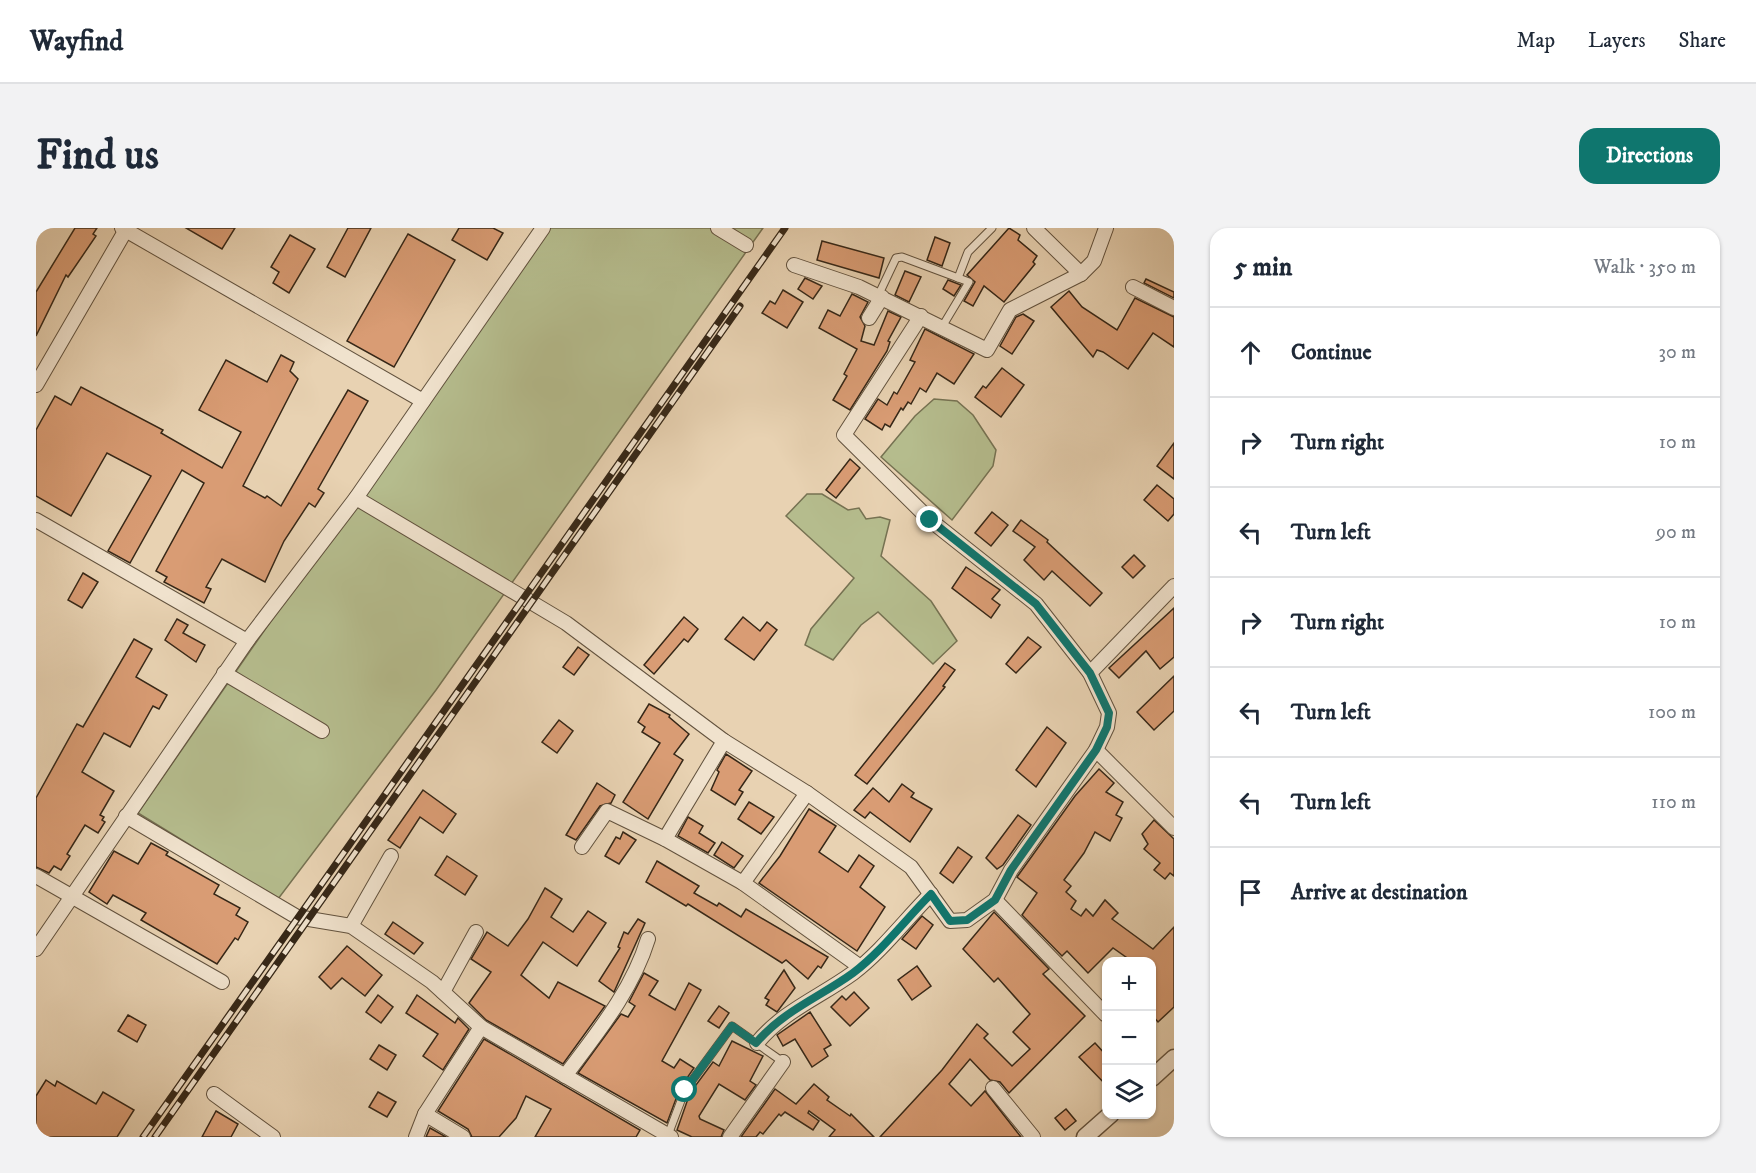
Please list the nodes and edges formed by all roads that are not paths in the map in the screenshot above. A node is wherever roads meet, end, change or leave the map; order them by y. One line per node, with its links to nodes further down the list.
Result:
1 (543, 228): 18 (street)
2 (718, 228): 7 (street)
3 (992, 228): 10 (lane)
4 (1034, 228): 9 (street)
5 (1106, 228): 9 (street)
6 (125, 229): 17 (street); 18 (street)
7 (746, 245)
8 (794, 265): 12 (street)
9 (1082, 274): 16 (street)
10 (958, 278): 12 (lane); 16 (lane)
11 (1133, 287): 13 (street)
12 (880, 296): 14 (street); 15 (street)
13 (1174, 308)
14 (921, 316): 16 (street); 24 (street)
15 (868, 318)
16 (942, 327)
17 (36, 385)
18 (423, 401): 19 (street)
19 (356, 498): 22 (street); 26 (street)
20 (36, 520): 22 (street)
21 (1174, 586): 24 (street)
22 (247, 640): 23 (street)
23 (224, 673): 25 (street); 29 (street)
24 (1090, 673): 27 (street)
25 (322, 731)
26 (724, 741): 28 (street); 31 (street)
27 (1096, 750): 30 (street); 38 (street)
28 (807, 793): 35 (street); 36 (street)
29 (126, 816): 37 (street); 39 (street)
30 (1174, 828)
31 (665, 839): 32 (street); 35 (street)
32 (582, 847)
33 (391, 856): 39 (street)
34 (36, 876): 37 (street)
35 (743, 883): 43 (street)
36 (931, 894): 38 (street); 43 (street)
37 (70, 897): 42 (street); 44 (street)
38 (995, 900): 46 (street)
39 (351, 926): 45 (street)
40 (476, 932): 45 (street)
41 (648, 939): 50 (street)
42 (36, 949)
43 (860, 966): 48 (street)
44 (222, 982)
45 (443, 992): 47 (street)
46 (1103, 1011)
47 (481, 1027): 50 (street); 53 (street)
48 (756, 1043): 49 (lane); 56 (lane)
49 (783, 1062): 61 (street)
50 (565, 1076): 56 (street)
51 (993, 1088): 62 (street)
52 (214, 1094): 55 (street)
53 (425, 1114): 59 (street); 60 (street)
54 (1105, 1119): 63 (street)
55 (255, 1124): 57 (street); 58 (street)
56 (663, 1135)
57 (247, 1137)
58 (273, 1137)
59 (416, 1137)
60 (464, 1137)
61 (730, 1137)
62 (1033, 1137)
63 (1085, 1137)

